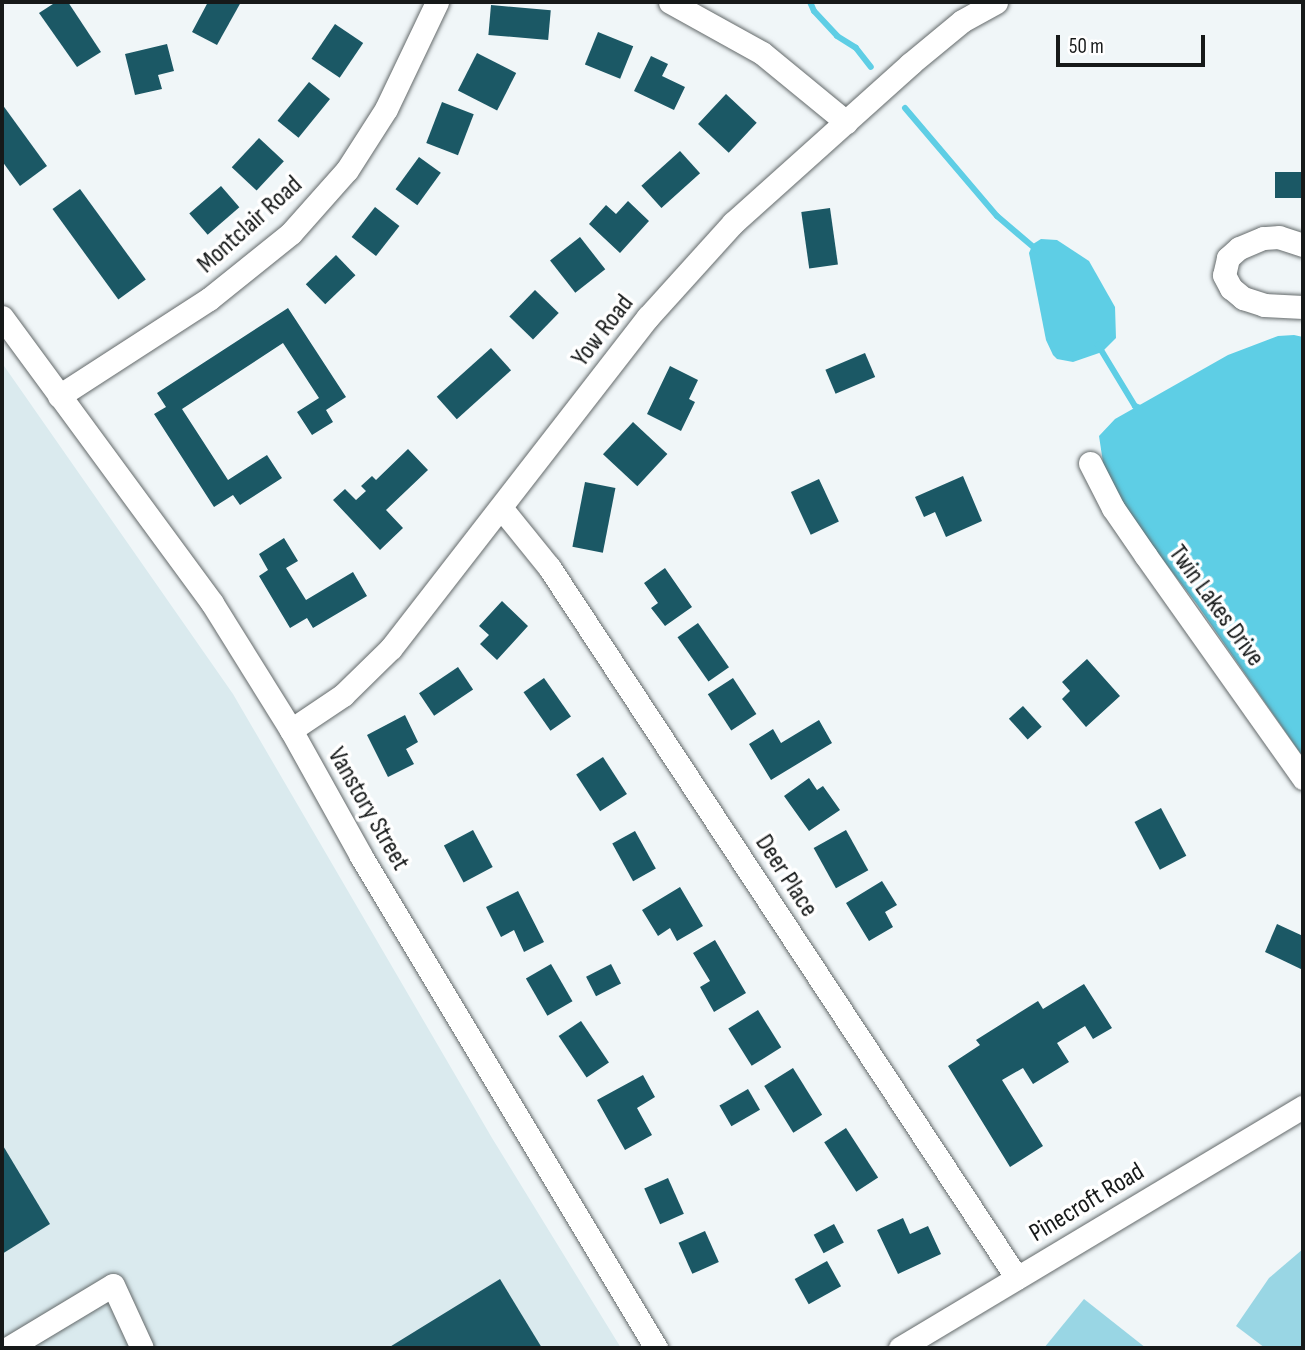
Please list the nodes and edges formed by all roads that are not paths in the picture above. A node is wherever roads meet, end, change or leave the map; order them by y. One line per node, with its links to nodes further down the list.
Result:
1 (437, 2): 8 (street, Montclair Road)
2 (996, 2): 4 (street, Yow Road)
3 (679, 3): 4 (street)
4 (846, 122): 10 (street, Yow Road)
5 (1303, 245): 6 (street)
6 (1303, 307)
7 (2, 317): 8 (street, Vanstory Street)
8 (59, 396): 11 (street, Vanstory Street)
9 (1090, 463): 12 (street, Twin Lakes Drive)
10 (502, 509): 11 (street, Yow Road); 14 (street, Deer Place)
11 (291, 730): 17 (street, Vanstory Street)
12 (1303, 778)
13 (1303, 1107): 14 (street, Pinecroft Road)
14 (1017, 1278): 18 (street, Pinecroft Road)
15 (8, 1348): 16 (street)
16 (142, 1348)
17 (656, 1348)
18 (900, 1348)

